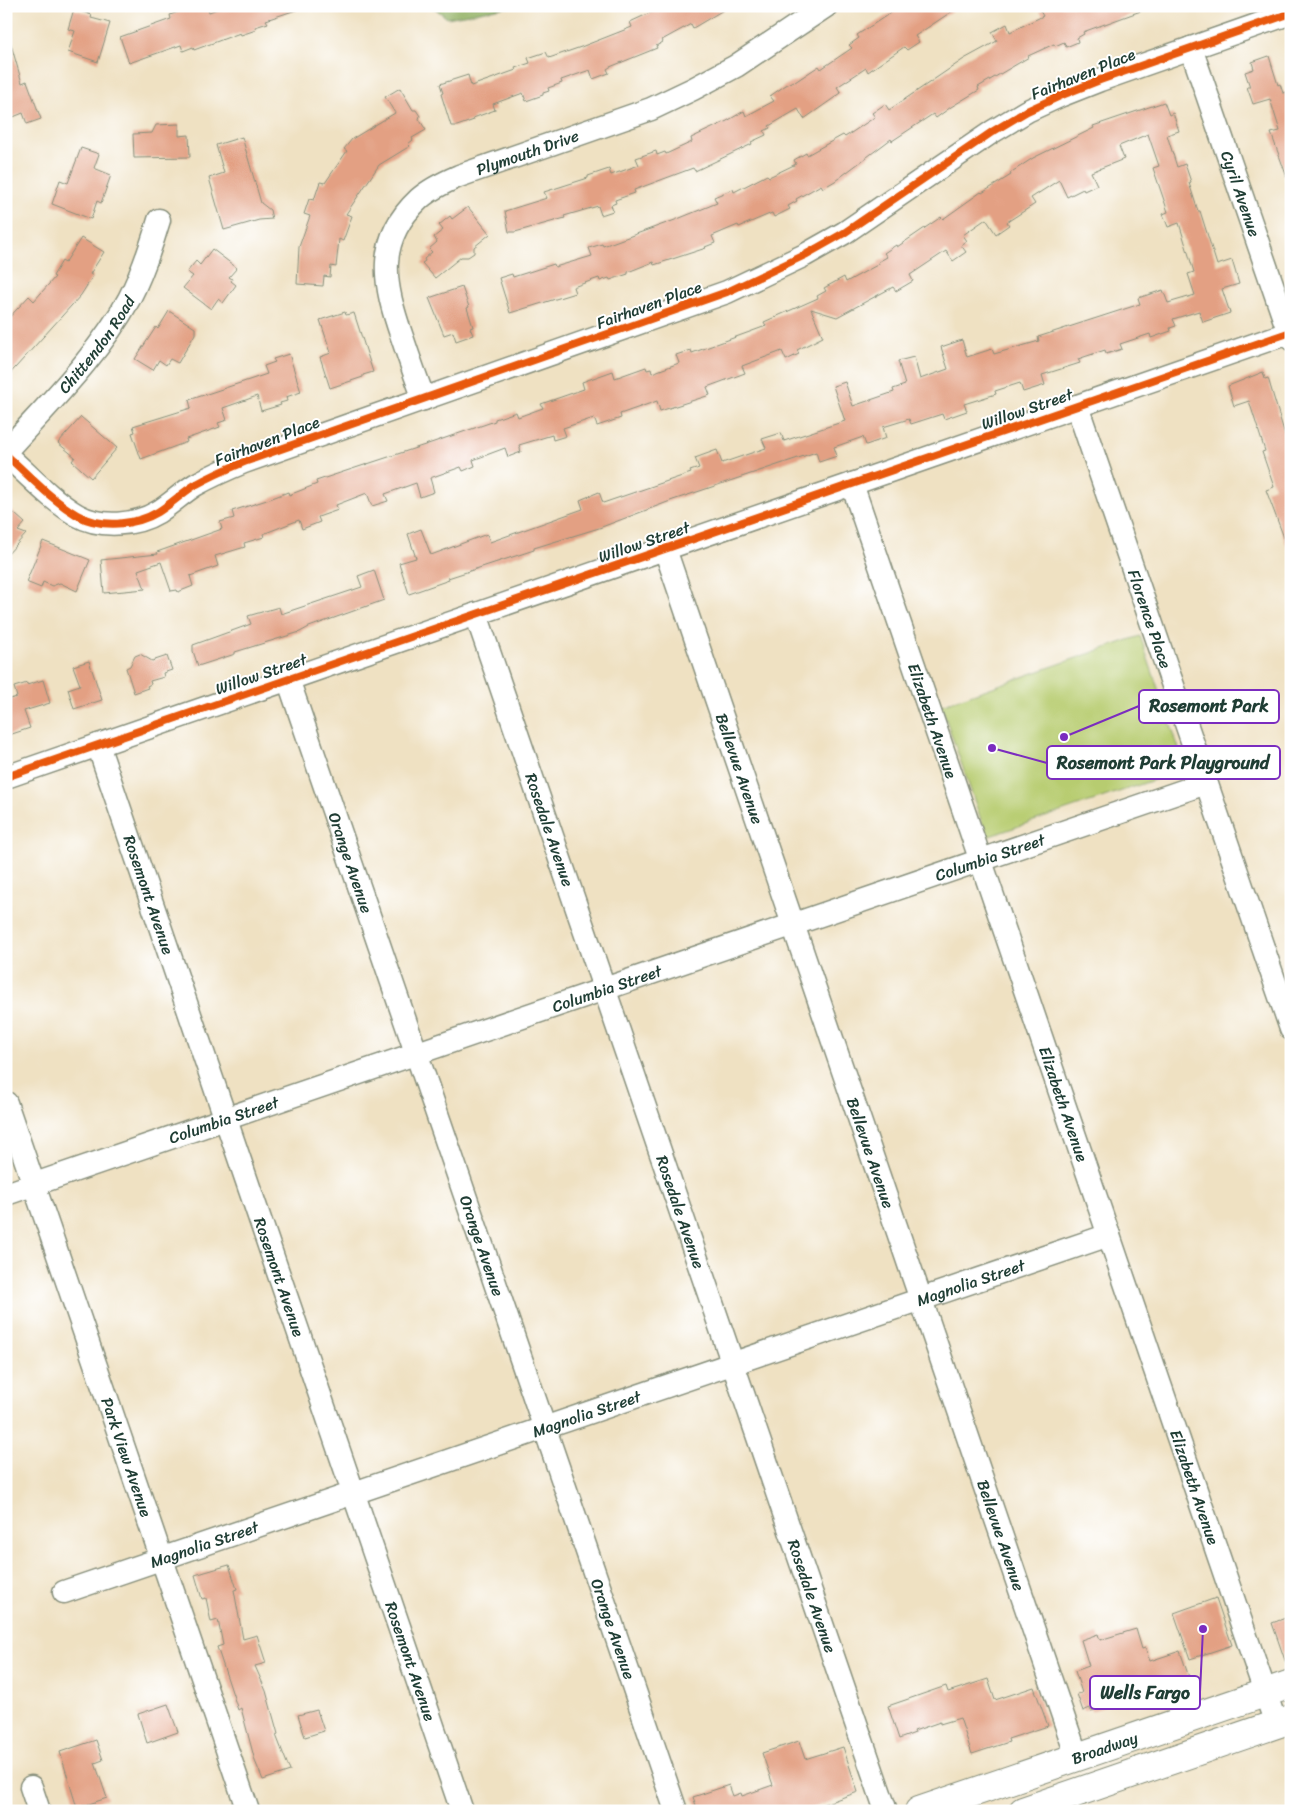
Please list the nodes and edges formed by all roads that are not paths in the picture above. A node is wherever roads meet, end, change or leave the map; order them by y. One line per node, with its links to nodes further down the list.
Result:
1 (826, 6): 6 (street, Plymouth Drive)
2 (1291, 12): 3 (street, Fairhaven Place)
3 (1191, 48): 5 (street, Cyril Avenue); 6 (street, Fairhaven Place)
4 (159, 220): 8 (street, Chittendon Road)
5 (1290, 335): 7 (street, Willow Street)
6 (424, 399): 8 (street, Fairhaven Place)
7 (1077, 406): 9 (street, Willow Street); 15 (street, Florence Place)
8 (6, 453)
9 (852, 484): 10 (street, Willow Street); 16 (street, Elizabeth Avenue)
10 (665, 549): 11 (street, Willow Street); 17 (street, Bellevue Avenue)
11 (476, 614): 12 (street, Willow Street); 18 (street, Rosedale Avenue)
12 (288, 679): 13 (street, Willow Street); 20 (street, Orange Avenue)
13 (98, 745): 14 (street, Willow Street); 22 (street, Rosemont Avenue)
14 (6, 777)
15 (1206, 783): 16 (street, Columbia Street); 19 (street, Florence Place)
16 (981, 860): 17 (street, Columbia Street); 25 (street, Elizabeth Avenue)
17 (793, 924): 18 (street, Columbia Street); 26 (street, Bellevue Avenue)
18 (605, 989): 20 (street, Columbia Street); 27 (street, Rosedale Avenue)
19 (1291, 1029)
20 (416, 1053): 22 (street, Columbia Street); 28 (street, Orange Avenue)
21 (6, 1103): 23 (street, Park View Avenue)
22 (226, 1119): 23 (street, Columbia Street); 29 (street, Rosemont Avenue)
23 (34, 1184): 24 (street, Columbia Street); 30 (street, Park View Avenue)
24 (6, 1194)
25 (1109, 1235): 26 (street, Magnolia Street); 33 (street, Elizabeth Avenue)
26 (921, 1299): 27 (street, Magnolia Street); 35 (street, Bellevue Avenue)
27 (733, 1364): 28 (street, Magnolia Street); 41 (street, Rosedale Avenue)
28 (545, 1428): 29 (street, Magnolia Street); 40 (street, Orange Avenue)
29 (354, 1493): 30 (street, Magnolia Street); 39 (street, Rosemont Avenue)
30 (162, 1559): 31 (street, Magnolia Street); 38 (street, Park View Avenue)
31 (64, 1592)
32 (1291, 1684): 33 (main road, Broadway)
33 (1265, 1693): 34 (street, Elizabeth Avenue); 35 (main road, Broadway)
34 (1283, 1722): 43 (main road, Broadway)
35 (1077, 1757): 42 (main road, Broadway)
36 (31, 1787): 37 (street)
37 (39, 1811)
38 (248, 1811)
39 (462, 1811)
40 (676, 1811)
41 (886, 1811)
42 (919, 1811)
43 (1023, 1811)

